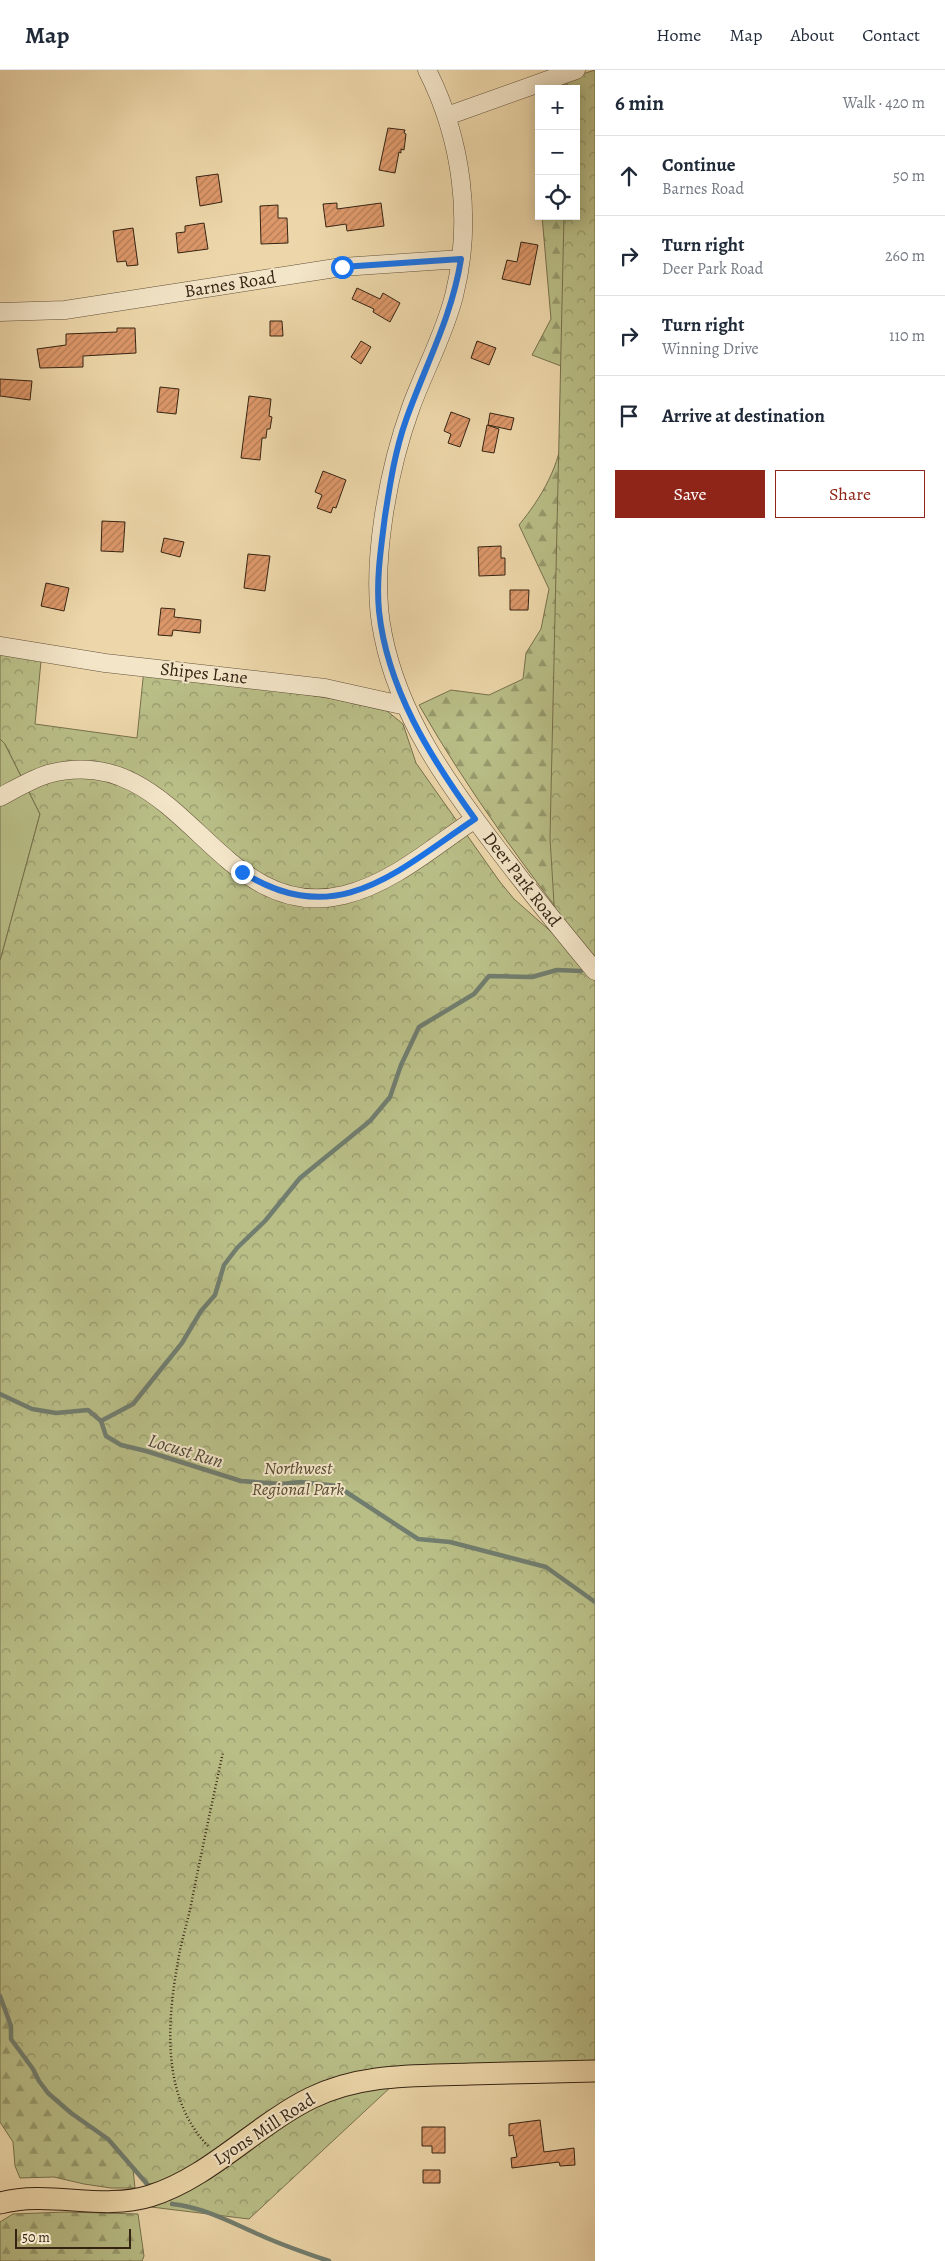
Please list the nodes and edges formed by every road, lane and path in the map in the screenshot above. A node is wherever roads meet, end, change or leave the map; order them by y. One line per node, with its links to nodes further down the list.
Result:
1 (427, 70): 3 (street, Deer Park Road)
2 (576, 70): 3 (street)
3 (447, 116): 4 (street, Deer Park Road)
4 (461, 259): 5 (street, Barnes Road); 7 (street, Deer Park Road)
5 (0, 312)
6 (0, 646): 7 (street, Shipes Lane)
7 (406, 706): 9 (street, Deer Park Road)
8 (0, 797): 9 (street)
9 (475, 819): 10 (street, Deer Park Road)
10 (595, 970)
11 (223, 1752): 13 (path)
12 (595, 2071): 13 (main road, Lyons Mill Road)
13 (220, 2158): 14 (main road, Lyons Mill Road)
14 (0, 2203)

